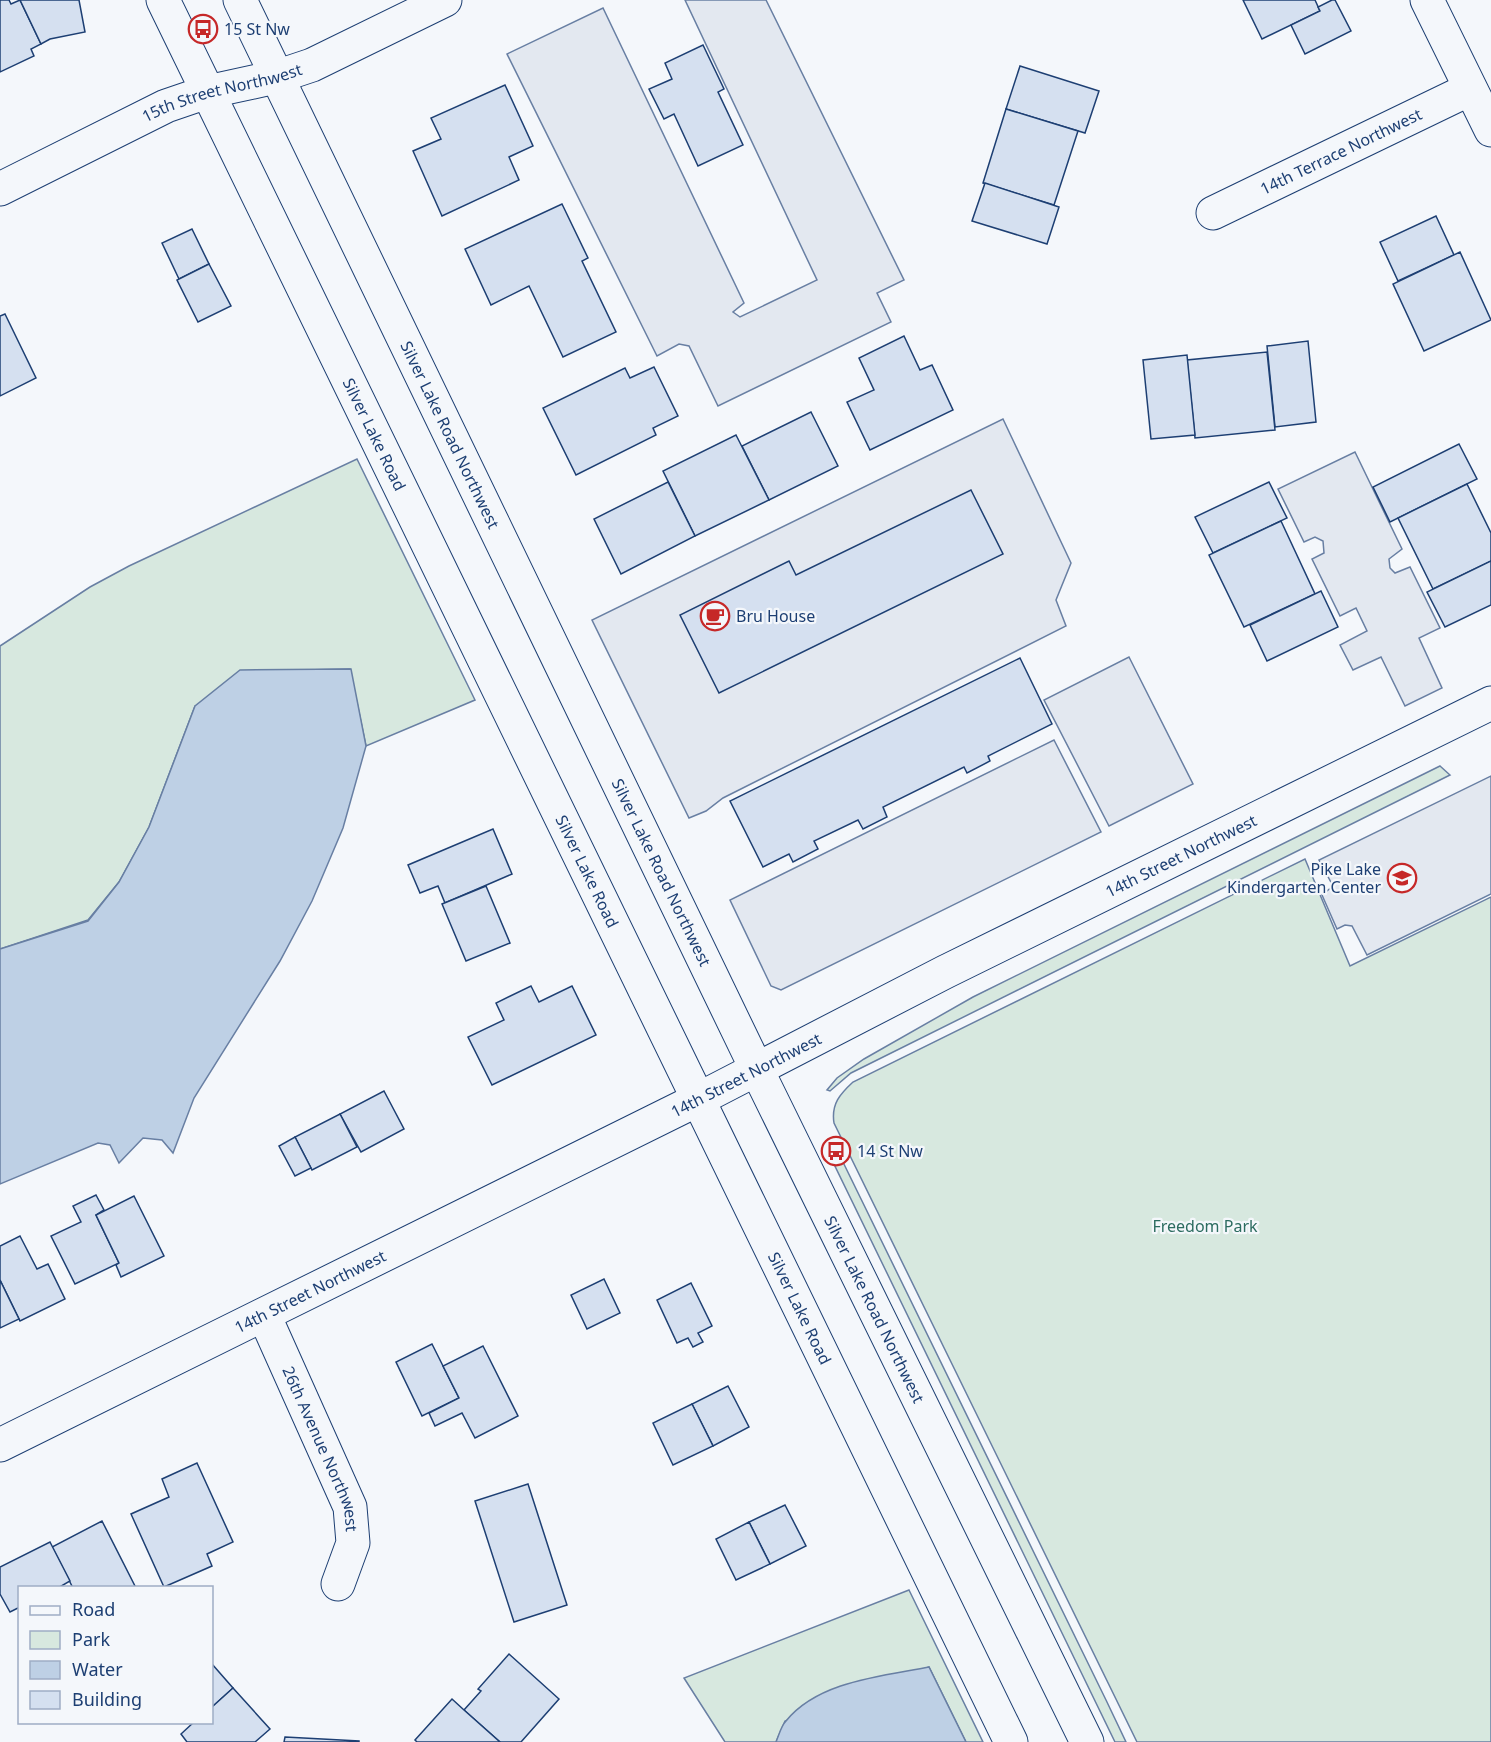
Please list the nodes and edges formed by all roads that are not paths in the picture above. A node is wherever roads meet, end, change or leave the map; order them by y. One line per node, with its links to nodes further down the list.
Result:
1 (163, 0): 7 (main road, Silver Lake Road)
2 (240, 0): 5 (main road, Silver Lake Road Northwest)
3 (445, 0): 5 (main road, 15th Street Northwest)
4 (1427, 0): 6 (main road)
5 (276, 77): 7 (main road, 15th Street Northwest); 12 (main road, Silver Lake Road Northwest)
6 (1470, 89): 8 (main road); 10 (main road, 14th Terrace Northwest)
7 (207, 92): 9 (main road, 15th Street Northwest); 13 (main road, Silver Lake Road)
8 (1491, 130)
9 (0, 189)
10 (1213, 213)
11 (1491, 703): 12 (main road, 14th Street Northwest)
12 (757, 1070): 13 (main road, 14th Street Northwest); 18 (main road, Silver Lake Road Northwest)
13 (697, 1100): 14 (main road, 14th Street Northwest); 17 (main road, Silver Lake Road)
14 (264, 1315): 15 (main road, 14th Street Northwest); 16 (main road, 26th Avenue Northwest)
15 (0, 1446)
16 (338, 1584)
17 (1011, 1742)
18 (1087, 1742)

